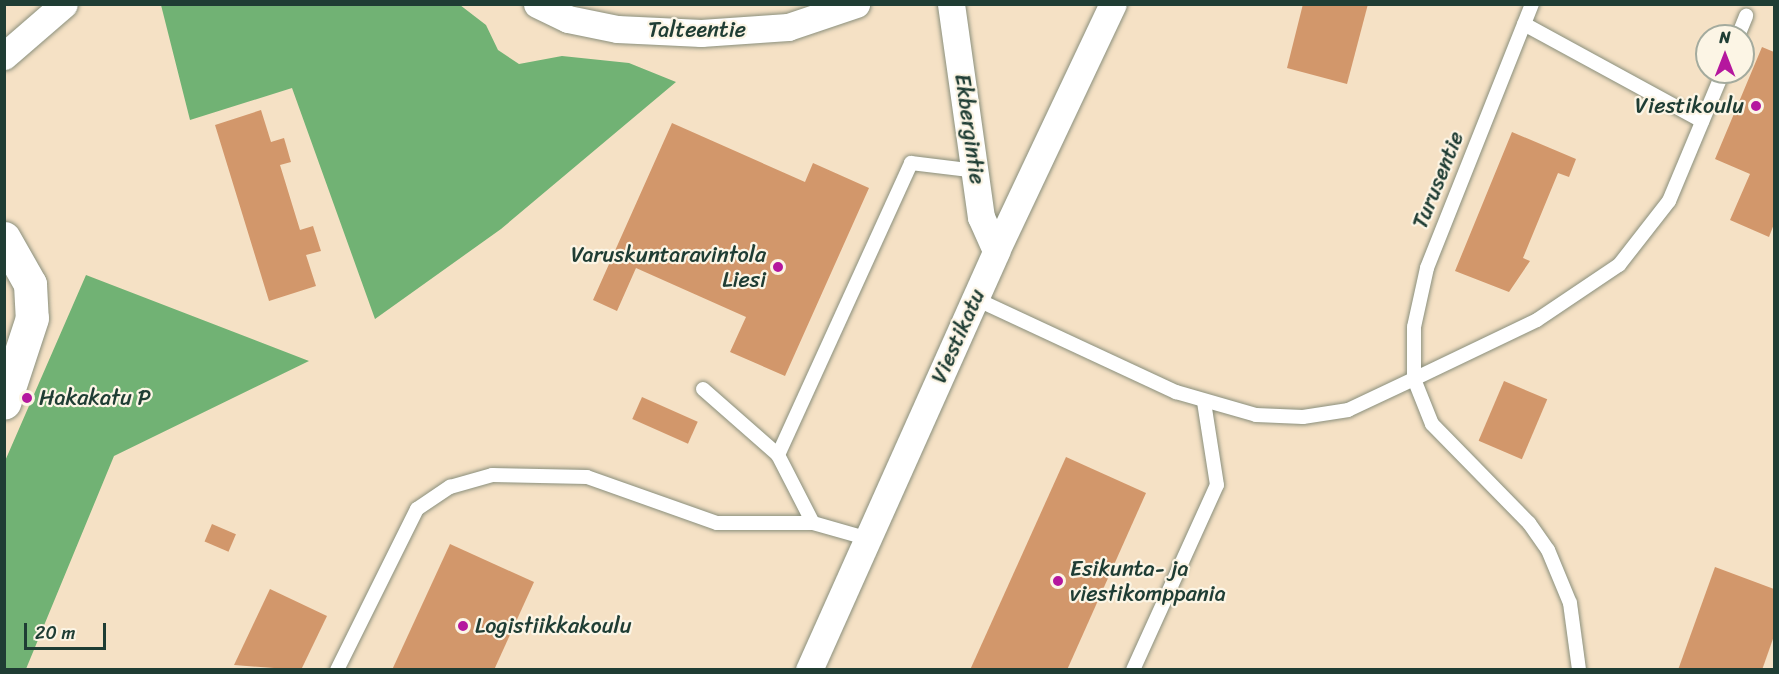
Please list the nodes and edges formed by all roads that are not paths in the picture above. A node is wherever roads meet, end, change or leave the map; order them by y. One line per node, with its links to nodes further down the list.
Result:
1 (63, 4): 10 (street)
2 (537, 4): 3 (street, Talteentie)
3 (856, 4)
4 (951, 4): 13 (street, Ekbergintie)
5 (1113, 4): 15 (street, Viestikatu)
6 (1532, 4): 8 (lane, Turusentie)
7 (1746, 16): 9 (lane)
8 (1524, 24): 12 (lane); 17 (lane, Turusentie)
9 (1743, 24)
10 (4, 56)
11 (1718, 84): 12 (lane)
12 (1702, 121): 17 (lane)
13 (976, 171): 15 (street, Ekbergintie); 21 (lane)
14 (4, 238): 20 (street)
15 (996, 251): 16 (street, Viestikatu)
16 (975, 298): 19 (lane); 23 (street, Viestikatu)
17 (1414, 378): 19 (lane); 27 (lane)
18 (703, 389): 21 (lane)
19 (1204, 402): 26 (lane)
20 (4, 404)
21 (778, 455): 22 (lane)
22 (813, 524): 23 (lane); 24 (lane)
23 (869, 539): 25 (street, Viestikatu)
24 (337, 669)
25 (809, 669)
26 (1133, 669)
27 (1579, 669)

